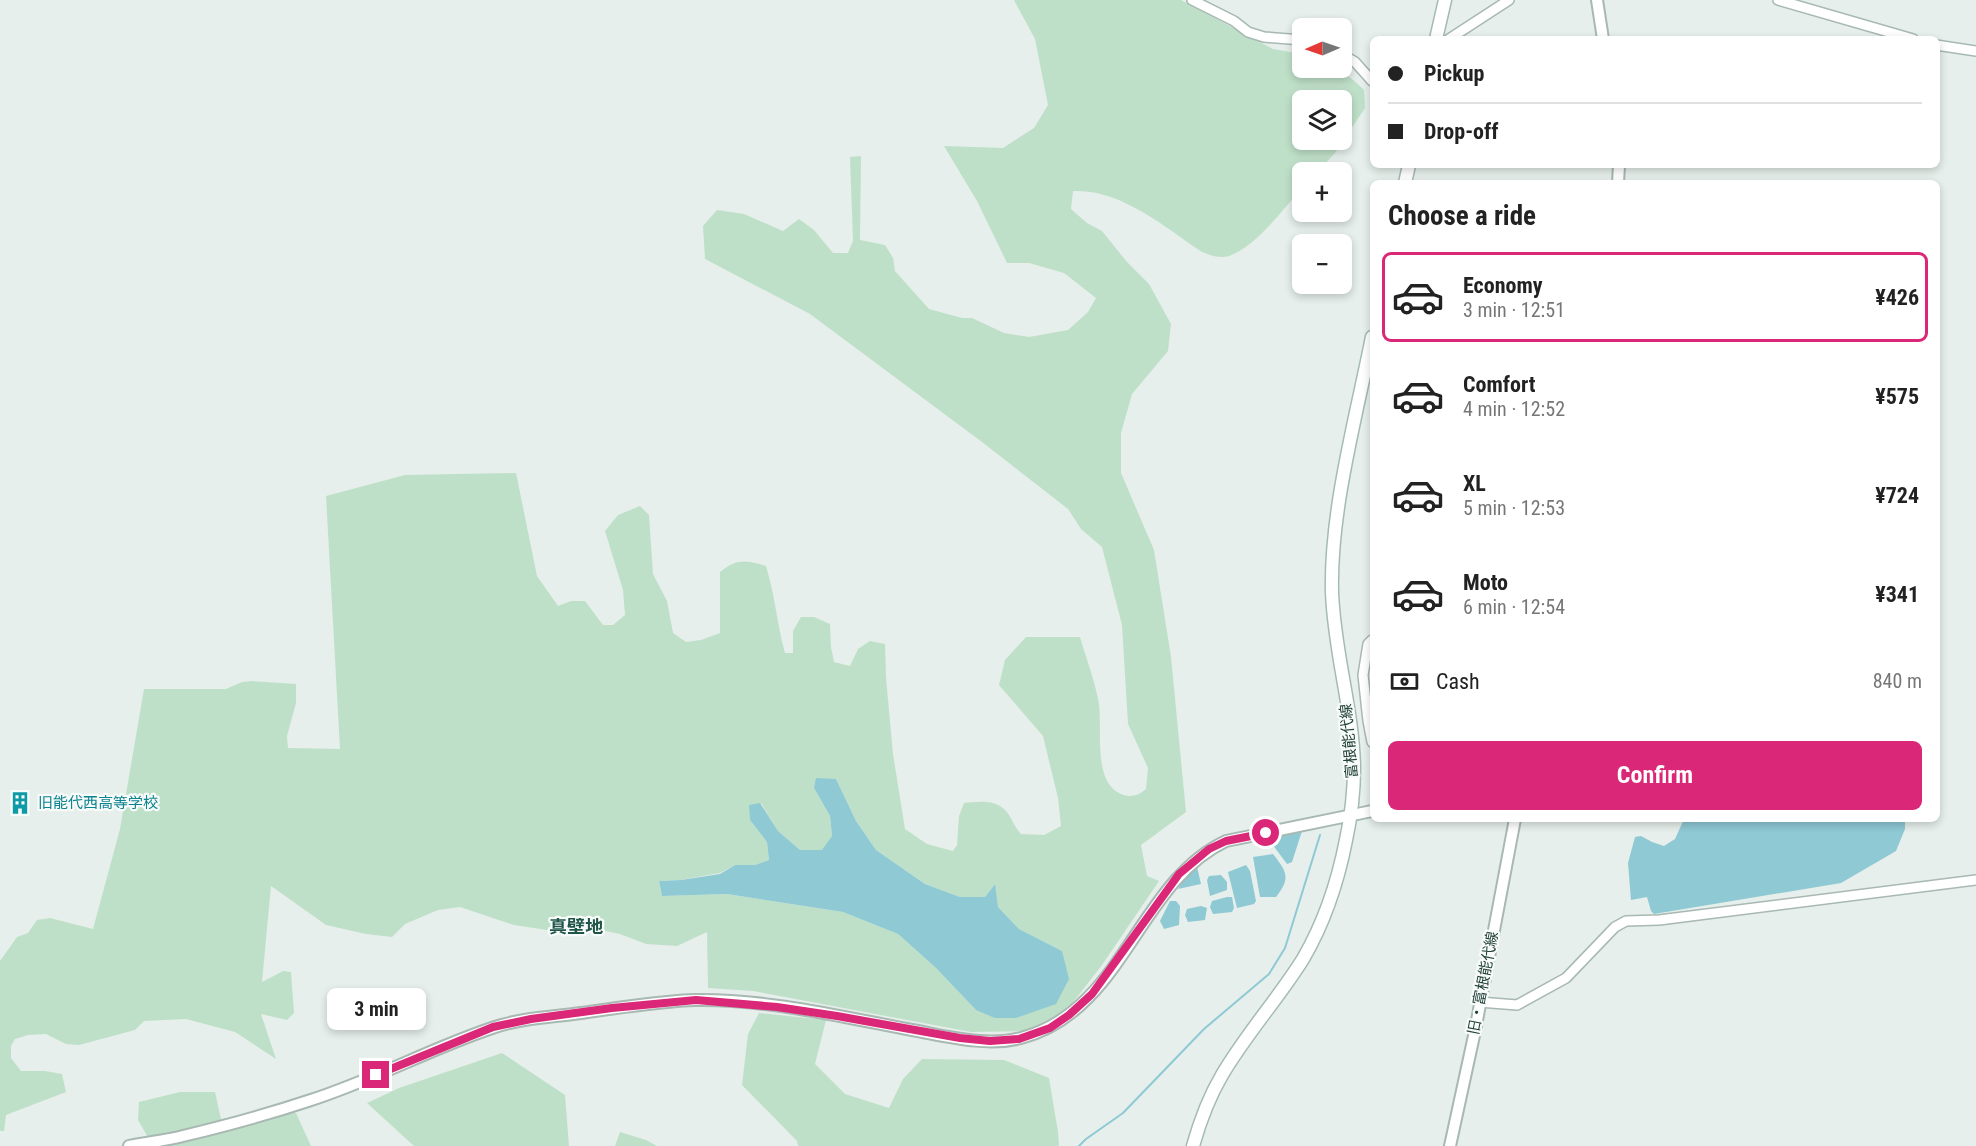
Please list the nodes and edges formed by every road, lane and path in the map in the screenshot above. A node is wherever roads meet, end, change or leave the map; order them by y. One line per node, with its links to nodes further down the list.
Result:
1 (1192, 0): 10 (street)
2 (1444, 0): 6 (main road)
3 (1509, 0): 7 (street)
4 (1597, 0): 8 (street)
5 (1778, 0): 9 (street)
6 (1437, 36)
7 (1454, 36)
8 (1603, 36)
9 (1903, 36)
10 (1292, 39)
11 (1940, 46): 12 (street)
12 (1976, 51)
13 (1352, 60): 14 (street)
14 (1370, 79)
15 (1370, 347): 19 (main road, 富根能代線)
16 (1370, 642): 17 (street)
17 (1369, 657): 18 (street)
18 (1369, 726): 19 (street); 20 (street)
19 (1350, 730): 22 (main road, 富根能代線)
20 (1370, 731)
21 (1370, 811): 22 (street)
22 (1350, 814): 26 (street); 27 (main road, 富根能代線)
23 (1514, 822): 25 (street, 旧・富根能代線)
24 (1976, 880): 25 (street)
25 (1479, 1002): 28 (street, 旧・富根能代線)
26 (129, 1146)
27 (1193, 1146)
28 (1450, 1146)

